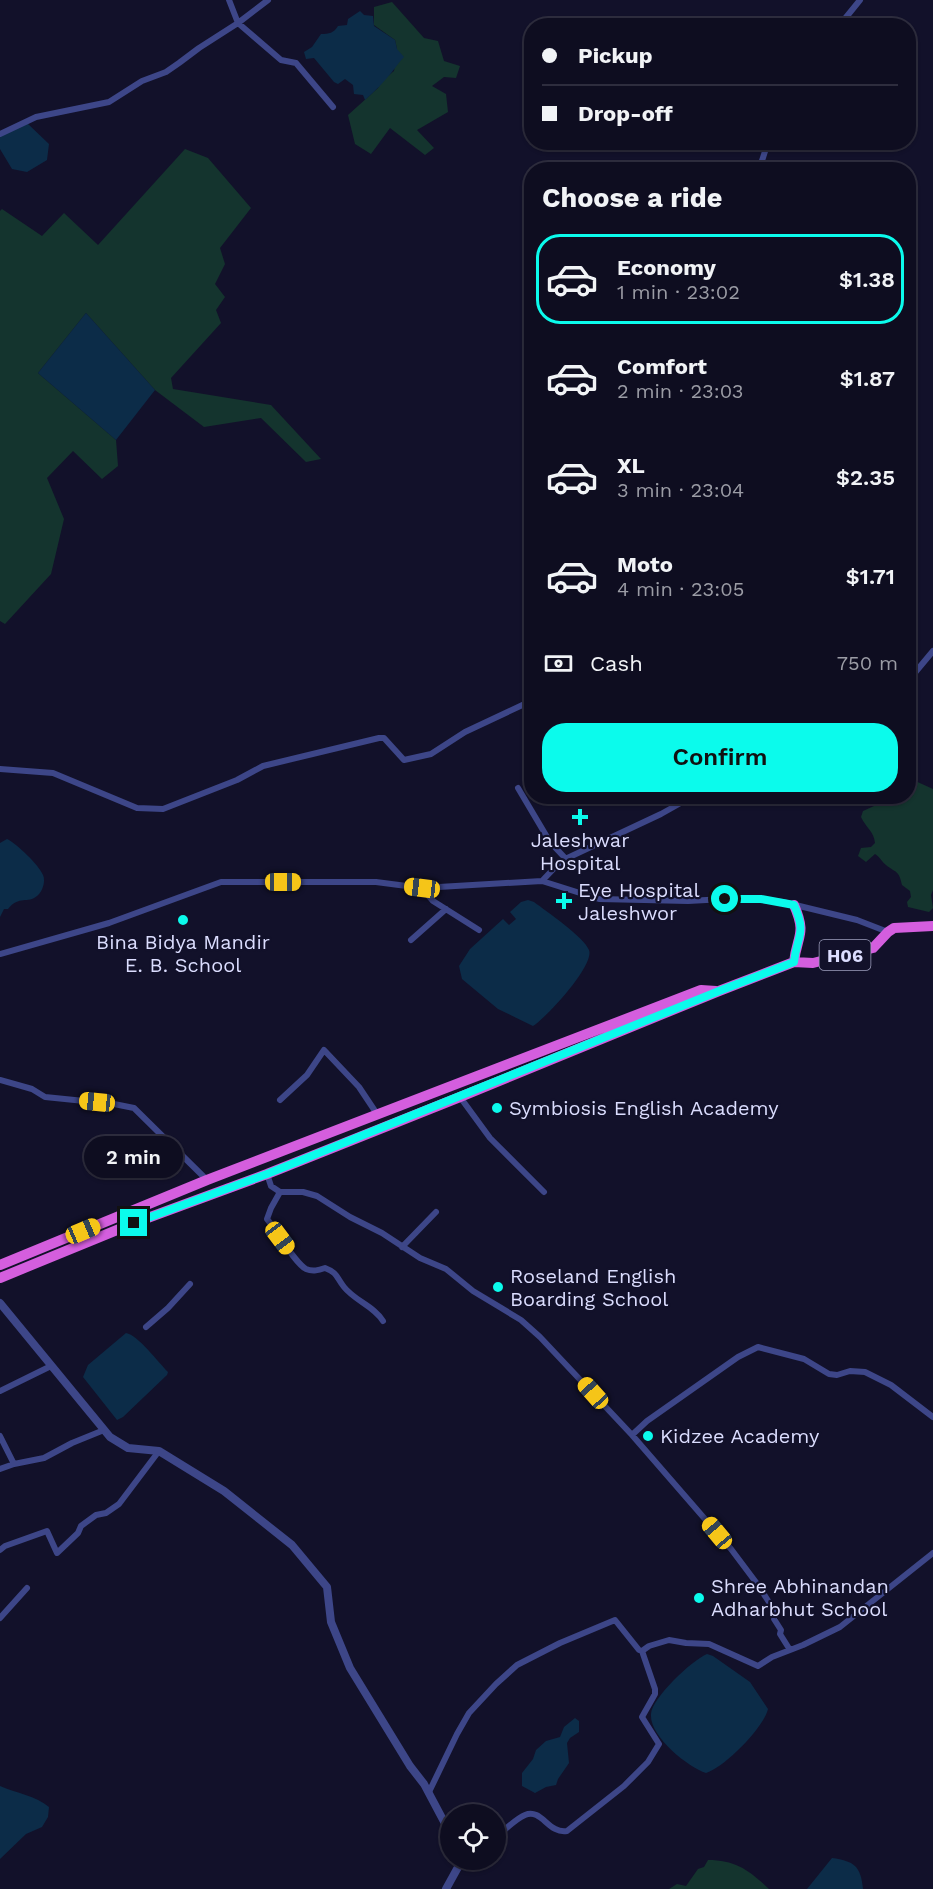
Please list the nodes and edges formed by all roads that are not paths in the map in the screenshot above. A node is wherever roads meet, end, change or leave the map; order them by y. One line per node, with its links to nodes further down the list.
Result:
1 (229, 0): 5 (street)
2 (268, 0): 5 (street)
3 (860, 0): 4 (street)
4 (845, 18)
5 (238, 22): 6 (street); 7 (street)
6 (333, 107)
7 (0, 134)
8 (933, 651): 9 (street)
9 (916, 671)
10 (524, 704): 11 (street)
11 (0, 769)
12 (518, 788): 13 (street)
13 (524, 798)
14 (527, 804): 16 (street)
15 (679, 804): 16 (street)
16 (566, 859): 17 (street)
17 (542, 881): 18 (street); 19 (street)
18 (422, 888): 20 (street); 25 (street)
19 (794, 905): 23 (street); 26 (highway)
20 (446, 909): 22 (street); 24 (street)
21 (933, 926): 23 (highway, H06)
22 (479, 930)
23 (888, 932): 26 (highway, H06)
24 (411, 940)
25 (0, 954)
26 (794, 962): 27 (highway, H06)
27 (719, 991): 29 (highway, H06); 31 (highway, H06)
28 (0, 1080): 33 (street)
29 (460, 1097): 32 (highway, H06); 35 (street)
30 (280, 1100): 31 (street)
31 (377, 1114): 33 (highway, H06)
32 (267, 1174): 34 (street); 39 (highway, H06)
33 (207, 1180): 38 (highway, H06)
34 (280, 1192): 37 (street); 42 (street)
35 (543, 1192)
36 (436, 1212): 37 (street)
37 (402, 1247): 48 (street)
38 (0, 1265)
39 (0, 1278)
40 (190, 1284): 43 (street)
41 (0, 1303): 44 (street)
42 (383, 1321)
43 (146, 1327)
44 (51, 1366): 45 (street); 47 (street)
45 (0, 1391)
46 (933, 1417): 48 (street)
47 (104, 1430): 50 (street); 51 (street)
48 (632, 1435): 57 (street)
49 (0, 1436): 51 (street)
50 (159, 1450): 53 (street); 59 (street)
51 (14, 1464): 52 (street)
52 (0, 1469)
53 (0, 1550)
54 (933, 1553): 57 (street)
55 (27, 1588): 56 (street)
56 (0, 1618)
57 (790, 1650): 58 (street)
58 (642, 1651): 59 (street); 61 (street)
59 (429, 1792): 60 (street)
60 (440, 1813)
61 (506, 1829)
62 (457, 1870): 63 (street)
63 (448, 1889)

